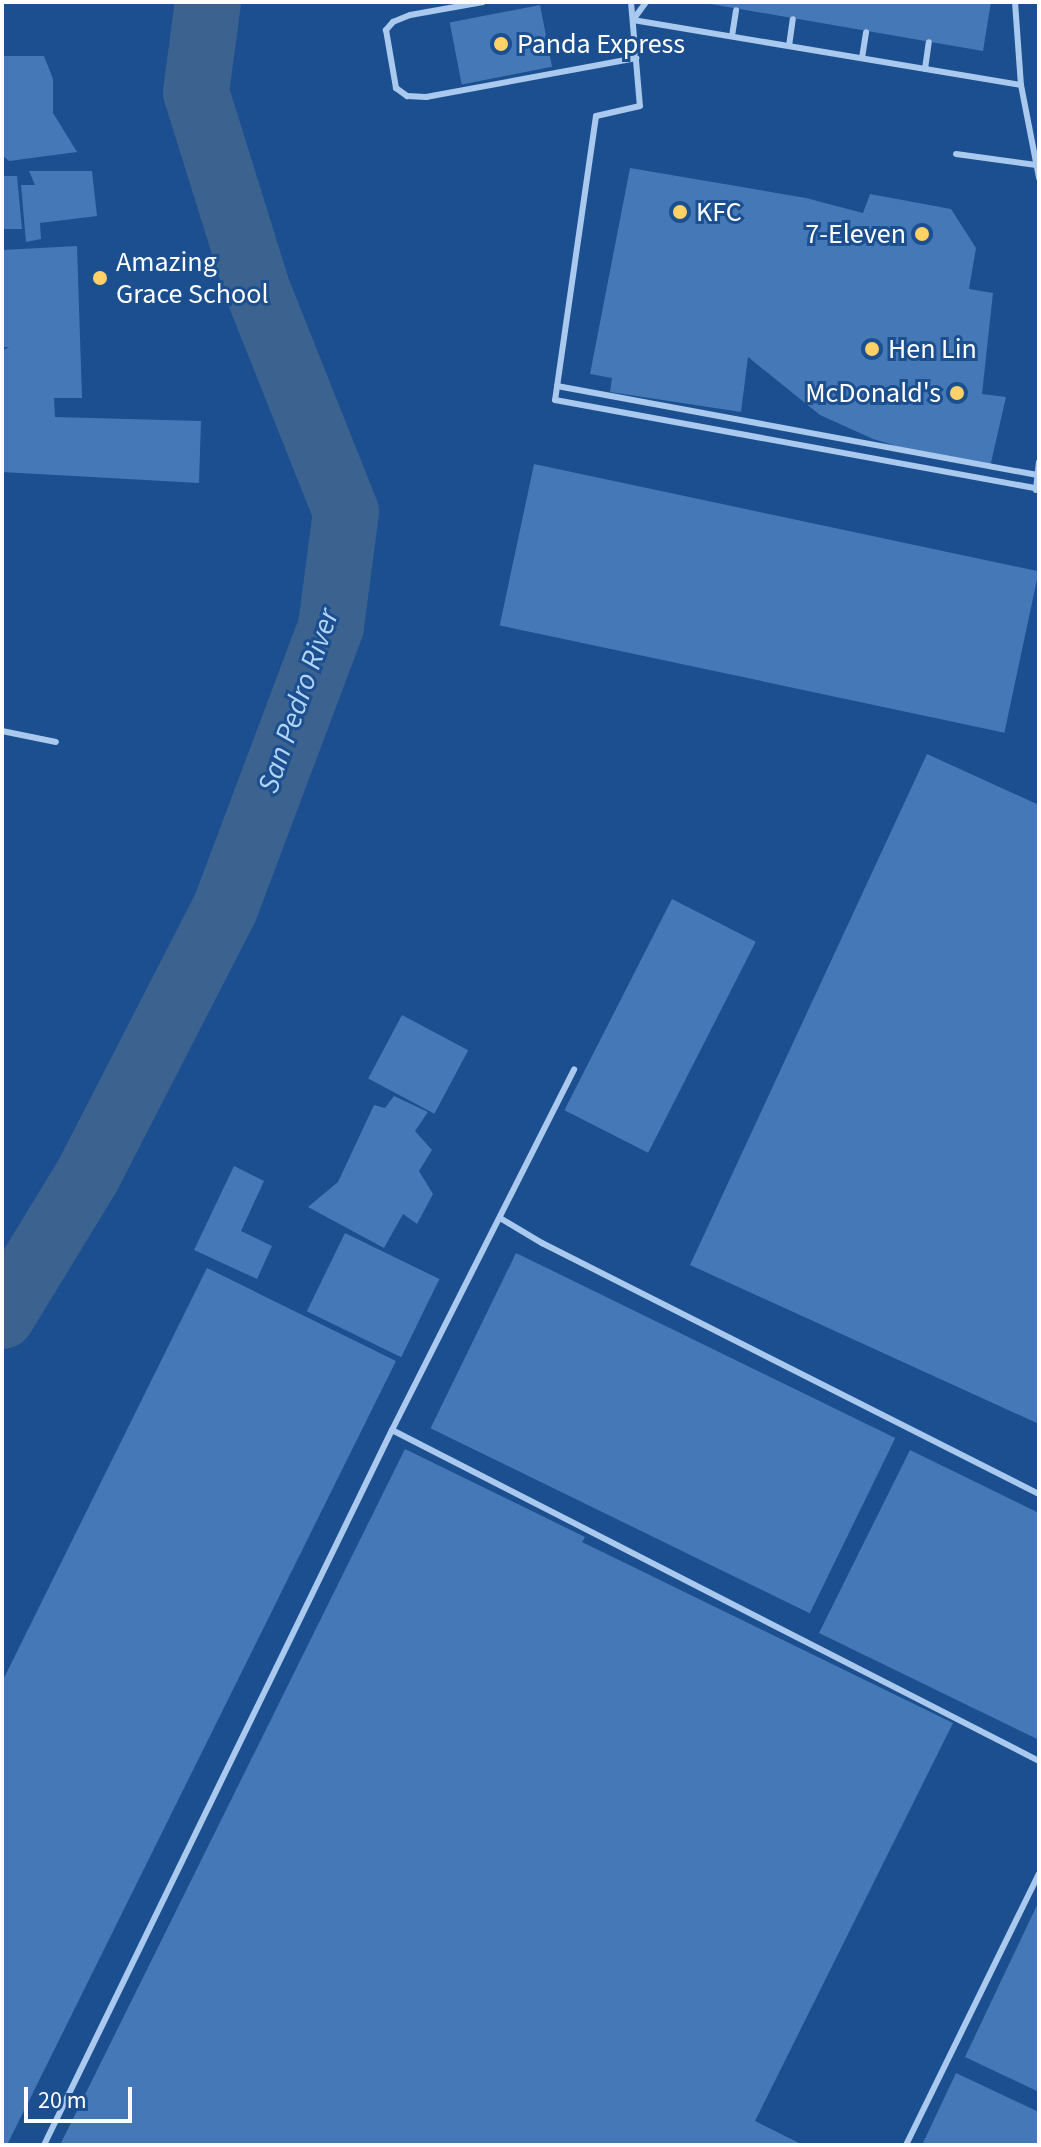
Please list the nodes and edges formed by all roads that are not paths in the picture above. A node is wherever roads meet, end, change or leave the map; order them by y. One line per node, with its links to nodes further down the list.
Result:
1 (483, 2): 12 (lane)
2 (631, 2): 7 (lane)
3 (646, 2): 7 (lane)
4 (1015, 2): 15 (lane)
5 (736, 10): 9 (lane)
6 (793, 19): 11 (lane)
7 (633, 20): 9 (lane); 12 (lane)
8 (866, 32): 13 (lane)
9 (732, 36): 11 (lane)
10 (929, 42): 14 (lane)
11 (789, 46): 13 (lane)
12 (636, 58): 19 (lane)
13 (862, 58): 14 (lane)
14 (925, 69): 15 (lane)
15 (1021, 85): 17 (lane)
16 (956, 154): 17 (lane)
17 (1036, 165): 18 (lane)
18 (1039, 178)
19 (557, 386): 21 (lane); 22 (lane)
20 (1039, 462): 21 (lane)
21 (1038, 474): 22 (lane)
22 (1038, 490)
23 (2, 731): 24 (lane)
24 (56, 742)
25 (574, 1069): 26 (lane)
26 (500, 1218): 27 (lane); 28 (lane)
27 (392, 1430): 29 (lane); 31 (lane)
28 (1039, 1494)
29 (1039, 1761)
30 (1039, 1874): 32 (lane)
31 (44, 2145)
32 (906, 2145)

